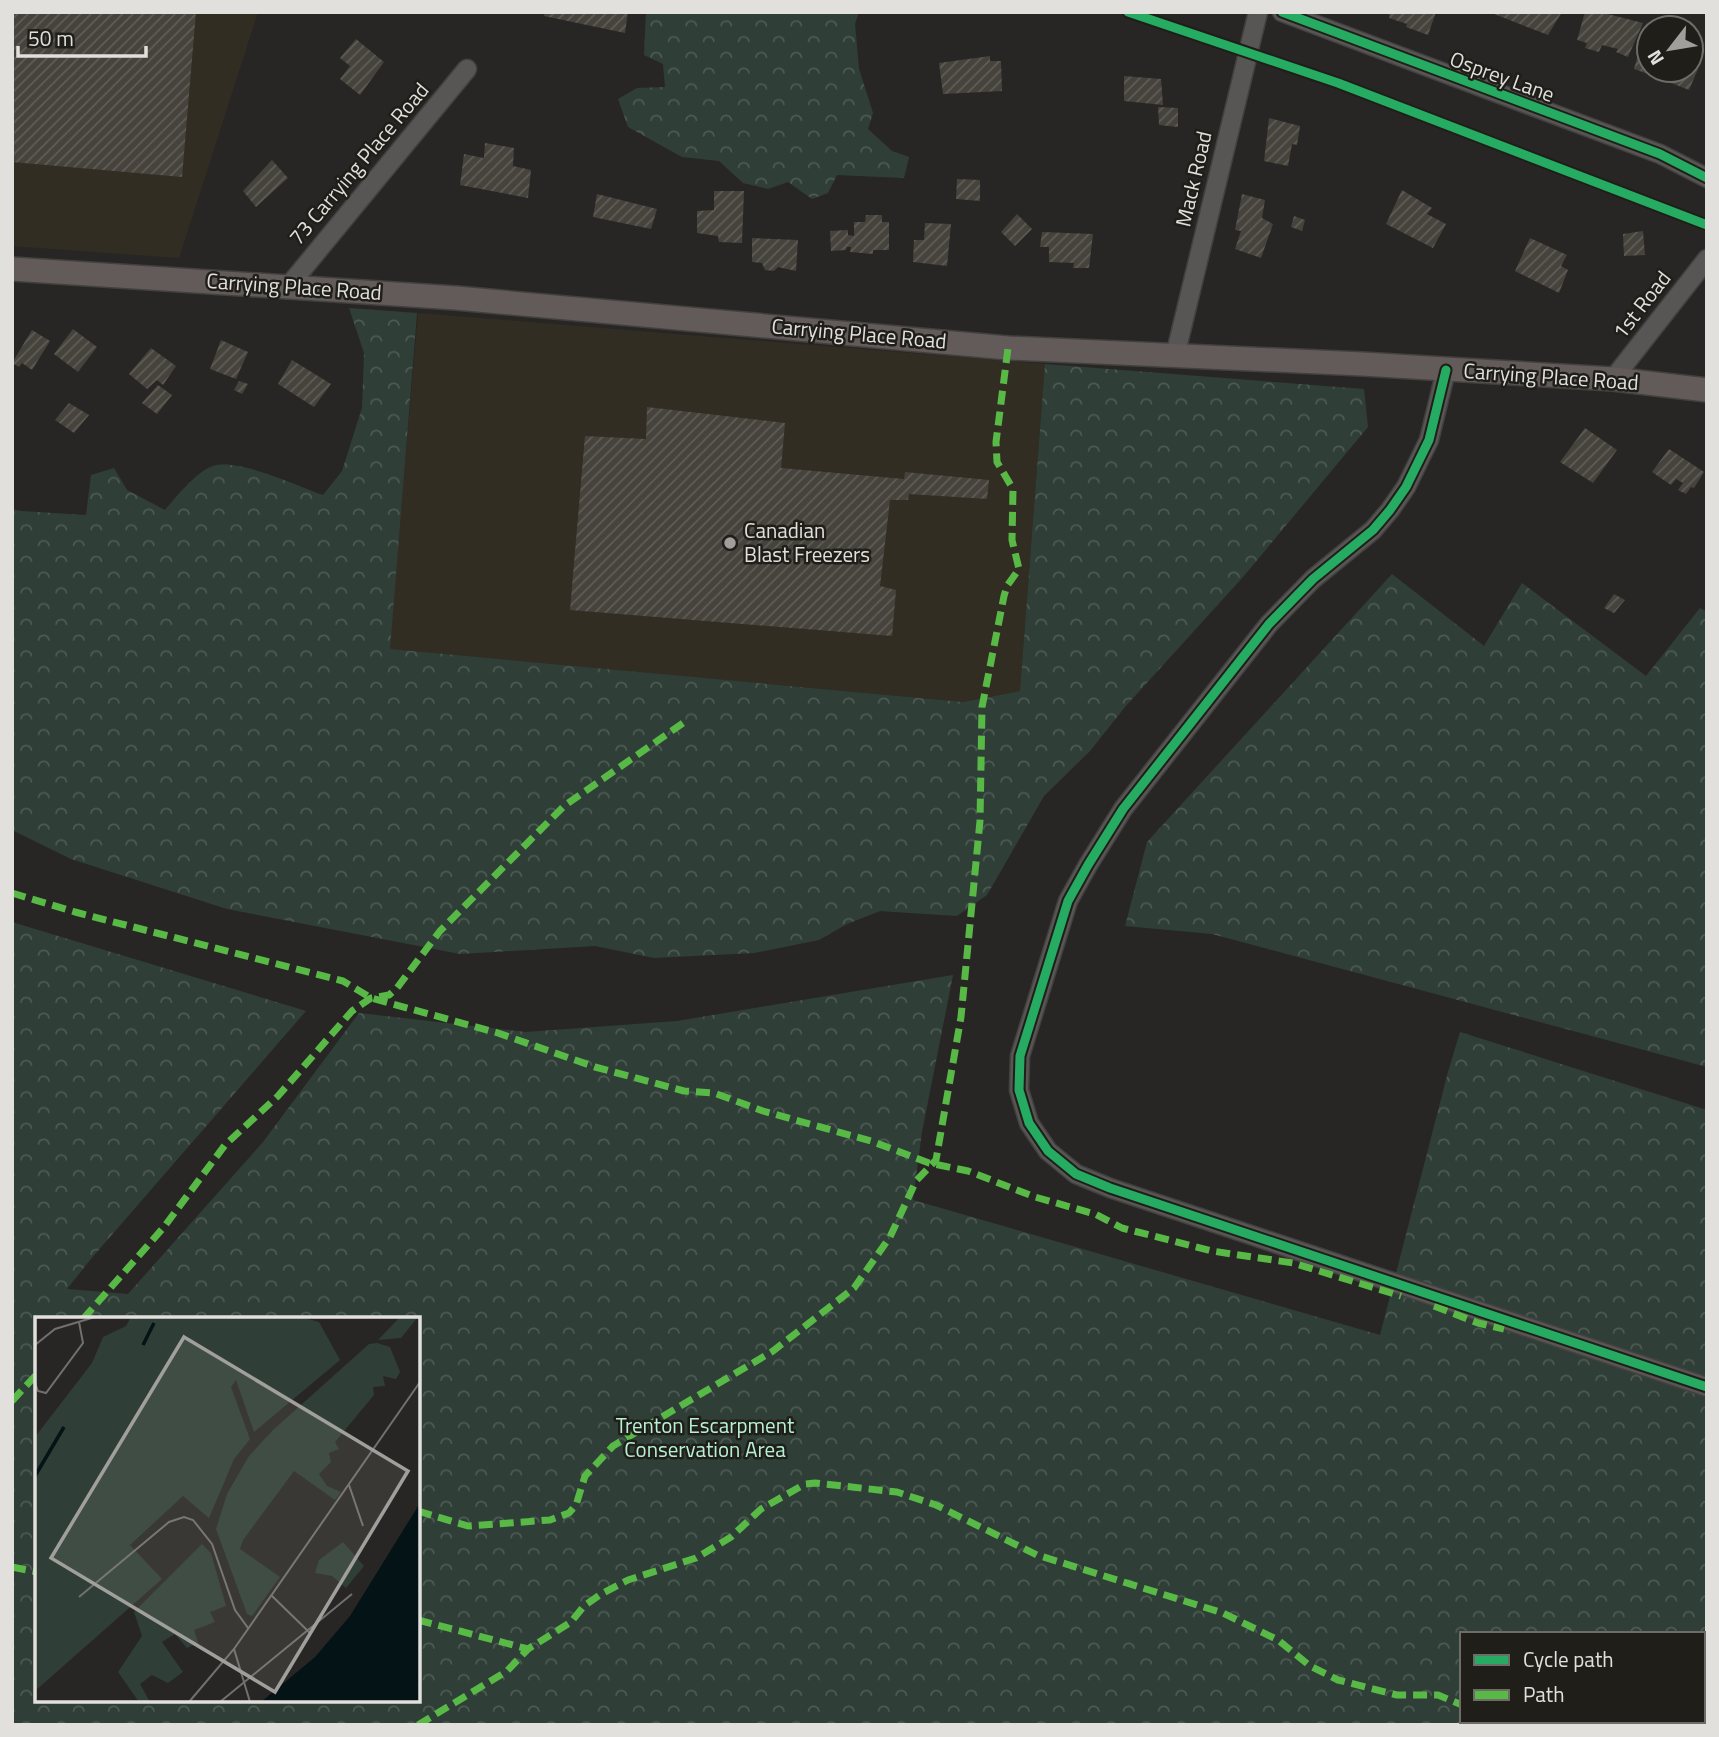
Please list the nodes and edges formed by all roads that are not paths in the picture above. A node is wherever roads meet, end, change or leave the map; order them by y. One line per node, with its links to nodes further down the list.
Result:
1 (1258, 12): 8 (street, Mack Road)
2 (1282, 12): 4 (street, Osprey Lane)
3 (467, 69): 7 (street, 73 Carrying Place Road)
4 (1707, 178)
5 (1707, 259): 10 (street, 1st Road)
6 (12, 269): 7 (main road, Carrying Place Road)
7 (287, 288): 8 (main road, Carrying Place Road)
8 (1175, 356): 9 (main road, Carrying Place Road)
9 (1446, 370): 10 (main road, Carrying Place Road); 12 (street)
10 (1613, 379): 11 (main road, Carrying Place Road)
11 (1707, 390)
12 (1707, 1387)

